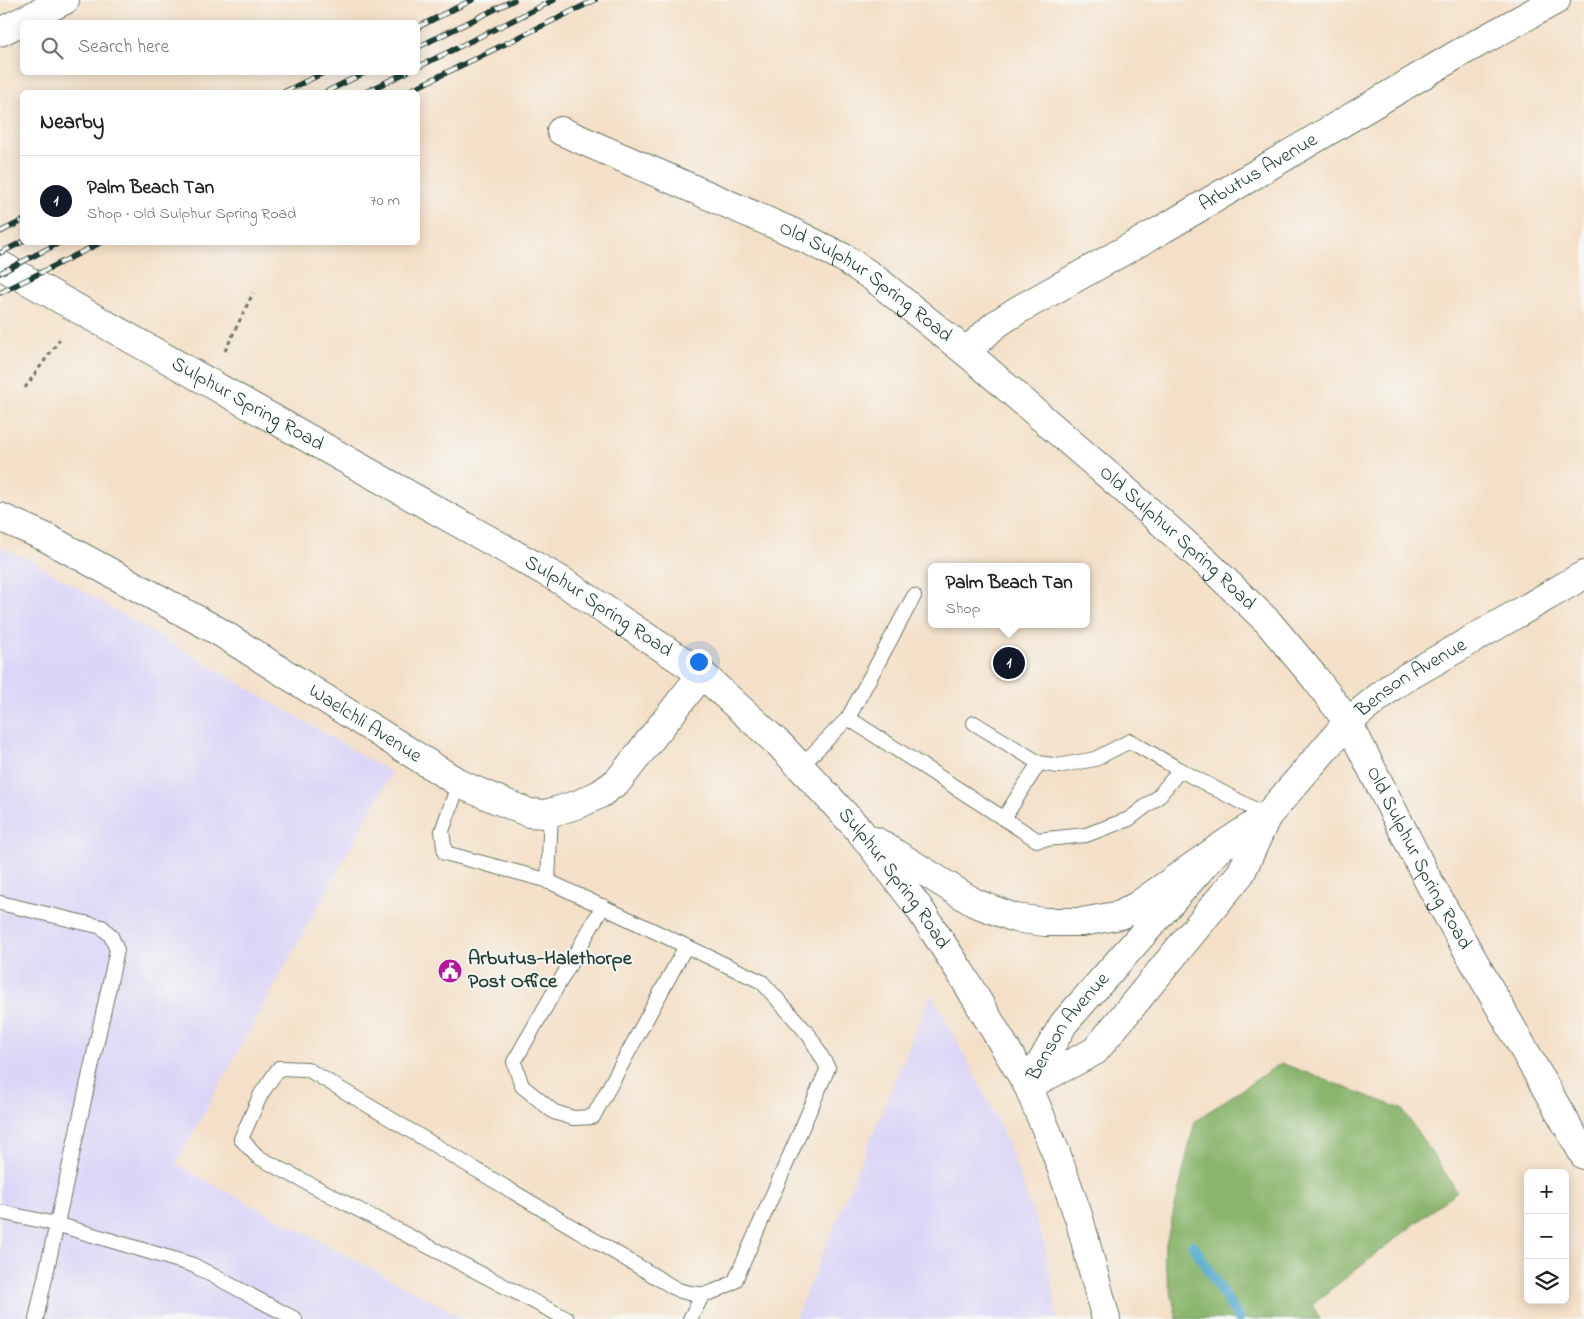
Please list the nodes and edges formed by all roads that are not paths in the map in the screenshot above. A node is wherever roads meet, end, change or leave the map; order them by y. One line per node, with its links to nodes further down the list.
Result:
1 (65, 0): 3 (street)
2 (1556, 0): 8 (street, Arbutus Avenue)
3 (24, 20)
4 (20, 22): 5 (street)
5 (0, 32)
6 (561, 131): 8 (street, Old Sulphur Spring Road)
7 (0, 265): 12 (street, Sulphur Spring Road)
8 (966, 352): 14 (street, Old Sulphur Spring Road)
9 (0, 516): 19 (street, Waelchli Avenue)
10 (1584, 575): 14 (street, Benson Avenue)
11 (914, 596): 13 (lane)
12 (702, 674): 17 (street, Sulphur Spring Road); 20 (street, Waelchli Avenue)
13 (848, 718): 17 (lane); 22 (lane)
14 (1348, 722): 21 (street, Benson Avenue); 30 (street, Old Sulphur Spring Road)
15 (974, 723): 16 (lane)
16 (1039, 763): 18 (lane); 22 (lane)
17 (800, 767): 23 (street, Sulphur Spring Road)
18 (1180, 770): 21 (lane); 22 (lane)
19 (459, 783): 20 (street, Waelchli Avenue); 25 (lane)
20 (551, 812): 25 (lane)
21 (1268, 816): 24 (street, Benson Avenue); 29 (street, Benson Avenue)
22 (1004, 818)
23 (860, 831): 24 (street); 29 (street, Sulphur Spring Road)
24 (1219, 848): 29 (street, Benson Avenue)
25 (548, 882): 27 (lane)
26 (0, 903): 33 (lane)
27 (603, 906): 28 (lane); 28 (lane)
28 (686, 946): 34 (lane)
29 (1028, 1086): 39 (street, Sulphur Spring Road)
30 (1576, 1121): 31 (street, Old Sulphur Spring Road)
31 (1584, 1155)
32 (0, 1212): 33 (lane)
33 (56, 1224): 35 (lane); 36 (lane)
34 (703, 1294): 37 (lane); 38 (lane)
35 (36, 1319)
36 (295, 1319)
37 (568, 1319)
38 (690, 1319)
39 (1106, 1319)

